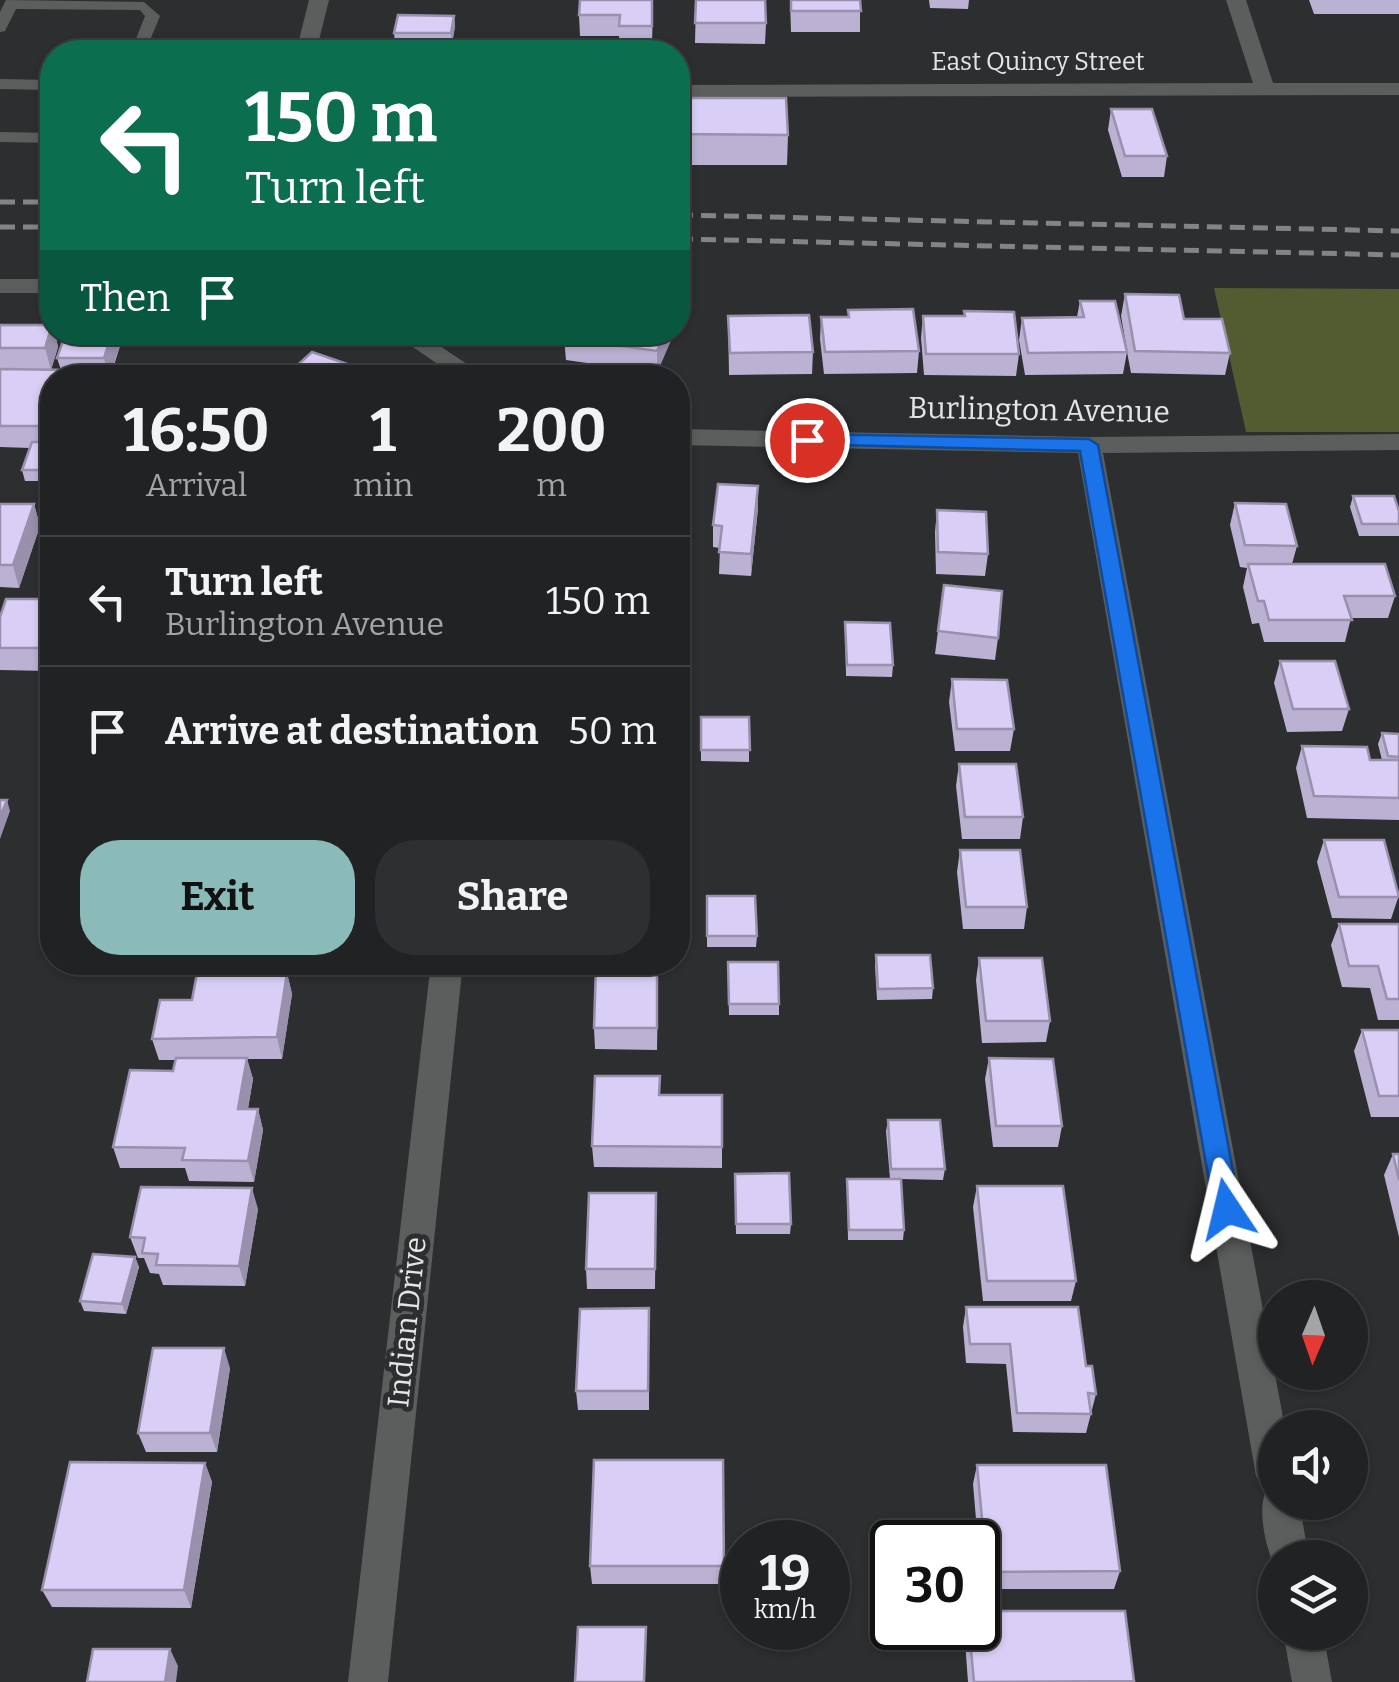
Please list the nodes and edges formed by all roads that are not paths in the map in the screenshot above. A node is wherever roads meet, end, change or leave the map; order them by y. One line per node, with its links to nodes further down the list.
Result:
1 (319, 0): 6 (street)
2 (1236, 0): 9 (street)
3 (12, 3): 4 (lane); 5 (lane)
4 (0, 28)
5 (143, 40)
6 (309, 40)
7 (0, 84): 8 (lane)
8 (40, 85)
9 (1265, 88): 10 (street, East Quincy Street); 11 (street, East Quincy Street)
10 (1399, 89)
11 (690, 90)
12 (0, 137): 13 (lane)
13 (40, 138)
14 (0, 286): 15 (street)
15 (40, 286)
16 (423, 345): 17 (street)
17 (455, 365)
18 (690, 438): 20 (street, Burlington Avenue)
19 (1399, 442): 20 (street, Burlington Avenue)
20 (1089, 445): 22 (street)
21 (446, 975): 24 (street, Indian Drive)
22 (1263, 1410)
23 (1306, 1650): 25 (street)
24 (368, 1682)
25 (1312, 1682)

